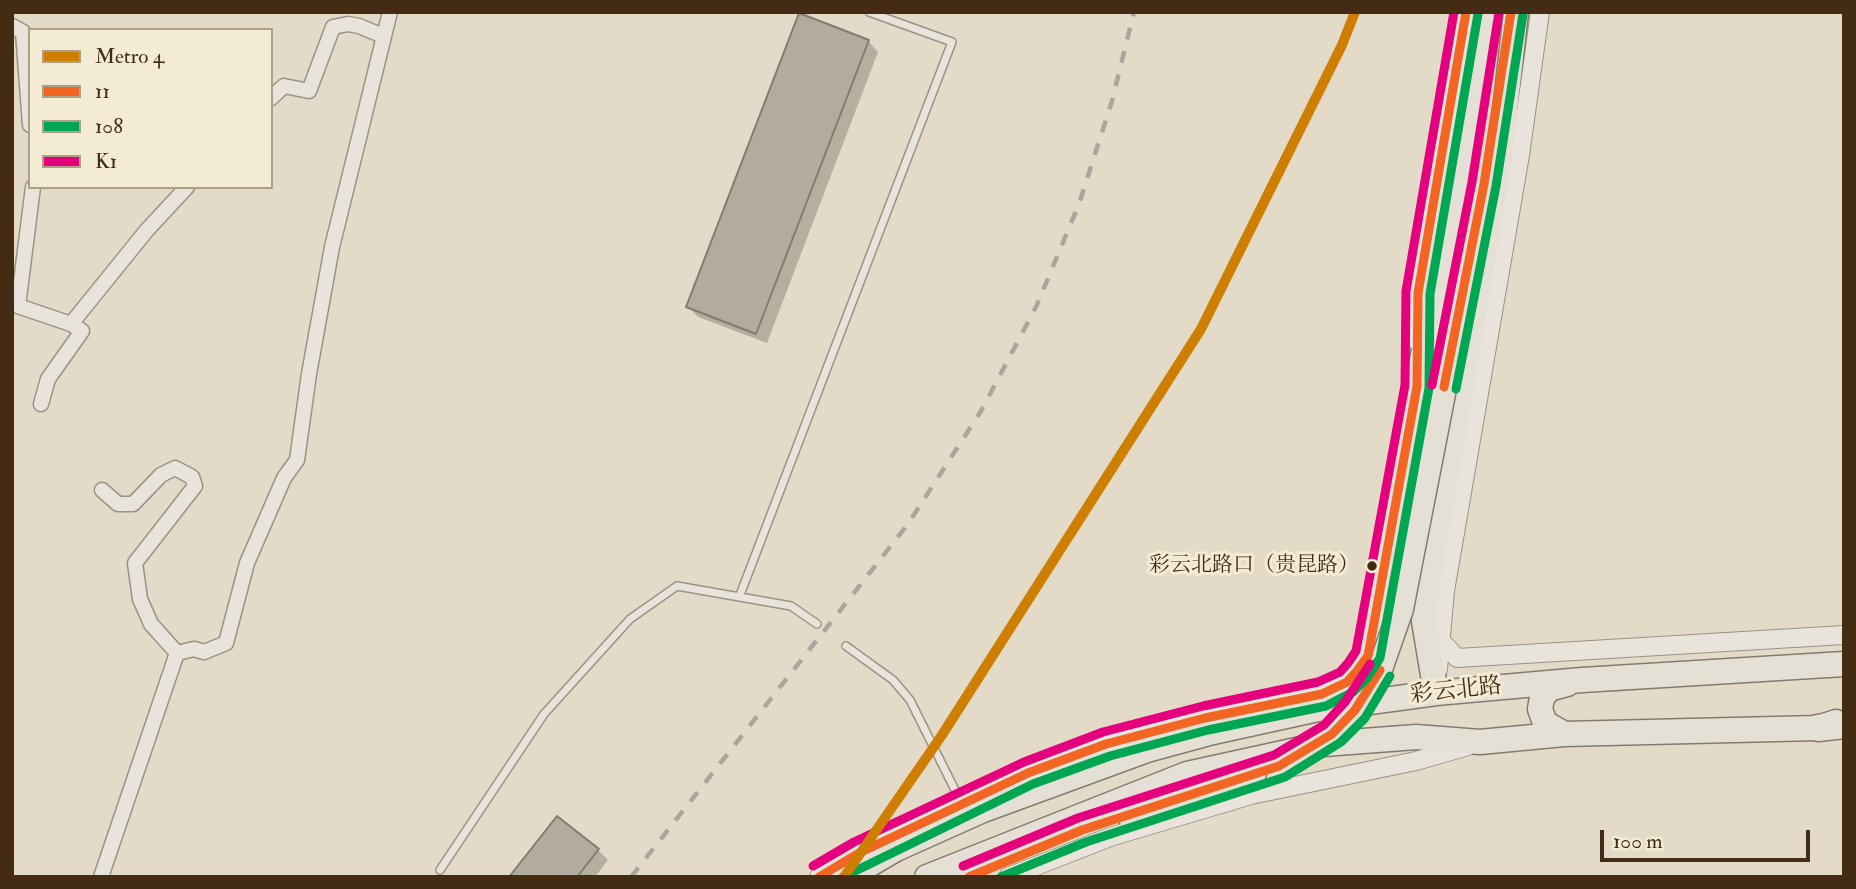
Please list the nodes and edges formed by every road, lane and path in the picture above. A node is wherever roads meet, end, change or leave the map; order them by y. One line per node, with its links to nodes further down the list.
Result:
1 (390, 12): 8 (street)
2 (869, 12): 17 (lane)
3 (1466, 12): 14 (street)
4 (1489, 12): 14 (highway)
5 (1513, 12): 19 (highway); 42 (highway, bridge)
6 (1540, 12): 22 (street)
7 (12, 26): 10 (street)
8 (383, 36): 9 (street); 24 (street)
9 (273, 97)
10 (28, 98)
11 (33, 189): 13 (street)
12 (185, 189): 13 (street)
13 (71, 324): 15 (street)
14 (1417, 386): 18 (highway)
15 (41, 404)
16 (102, 490): 24 (street)
17 (740, 595): 20 (lane); 37 (lane)
18 (1378, 603): 19 (highway); 25 (highway)
19 (1424, 621): 28 (highway)
20 (817, 624)
21 (1844, 635): 22 (street)
22 (1441, 641): 28 (street)
23 (846, 646): 36 (lane)
24 (177, 653): 38 (street)
25 (1367, 656): 29 (street); 30 (highway)
26 (1844, 664): 27 (highway, 彩云北路)
27 (1582, 680): 28 (highway, 彩云北路); 34 (highway)
28 (1436, 693): 30 (highway, 彩云北路)
29 (1322, 694): 30 (highway); 36 (street)
30 (1357, 704): 40 (highway, 彩云北路)
31 (1844, 720): 32 (highway, 彩云北路)
32 (1818, 728): 33 (highway); 34 (highway, 彩云北路)
33 (1844, 728)
34 (1564, 734): 35 (highway, 彩云北路)
35 (1480, 742): 41 (highway, 彩云北路); 43 (street)
36 (962, 802): 39 (street)
37 (440, 870)
38 (101, 877)
39 (819, 877)
40 (848, 877)
41 (927, 877)
42 (968, 877)
43 (1008, 877)

